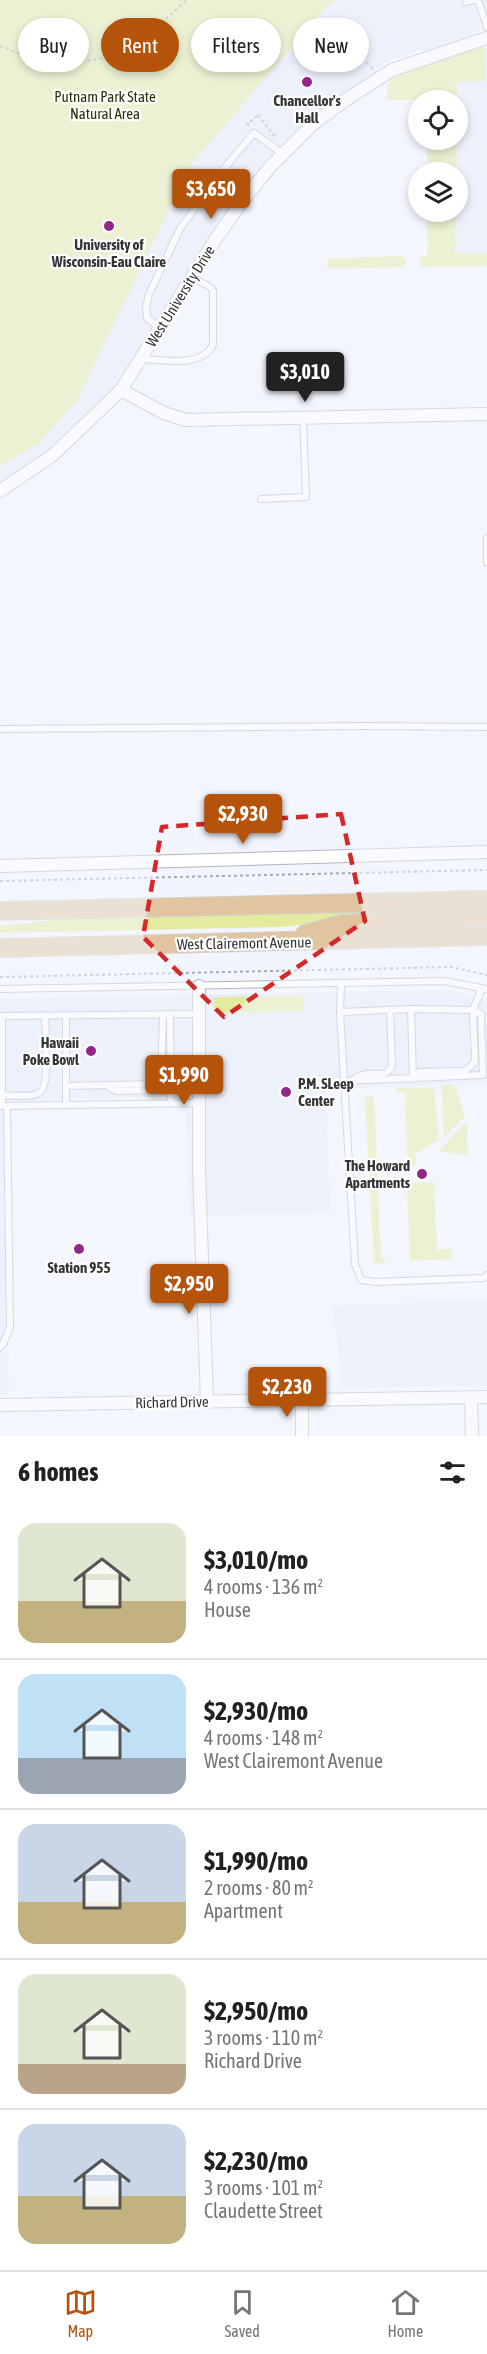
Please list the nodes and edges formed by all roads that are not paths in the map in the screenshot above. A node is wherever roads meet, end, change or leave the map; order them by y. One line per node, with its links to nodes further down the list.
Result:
1 (476, 0): 2 (lane); 3 (lane)
2 (466, 2)
3 (487, 27)
4 (487, 38): 5 (street, West University Drive)
5 (282, 148): 6 (street, West University Drive); 7 (lane)
6 (192, 277): 7 (street, West University Drive); 8 (lane)
7 (160, 328): 8 (street, West University Drive)
8 (141, 359): 9 (street, West University Drive)
9 (120, 390): 11 (street); 12 (street, West University Drive)
10 (487, 414): 11 (street)
11 (303, 418): 13 (lane)
12 (0, 491)
13 (261, 499)
14 (487, 538): 15 (lane)
15 (487, 563)
16 (487, 727): 17 (lane)
17 (0, 729)
18 (487, 852): 19 (street)
19 (0, 867)
20 (487, 900): 21 (main road)
21 (60, 910): 22 (main road); 24 (main road)
22 (0, 911)
23 (487, 916): 26 (main road)
24 (0, 922)
25 (487, 936): 26 (main road, West Clairemont Avenue)
26 (280, 942): 27 (main road, West Clairemont Avenue)
27 (0, 948)
28 (341, 984): 29 (lane); 30 (lane); 35 (lane)
29 (199, 986): 31 (lane); 36 (street)
30 (484, 988): 34 (lane)
31 (0, 989)
32 (411, 1009): 33 (lane); 34 (lane); 41 (lane)
33 (390, 1010): 35 (lane); 43 (lane)
34 (473, 1010): 41 (lane); 41 (lane)
35 (340, 1012): 43 (lane)
36 (199, 1014): 37 (lane); 48 (street)
37 (166, 1015): 40 (lane); 42 (lane); 45 (lane)
38 (1, 1016): 39 (lane); 46 (lane)
39 (45, 1016): 40 (lane); 46 (lane)
40 (66, 1016): 44 (lane)
41 (413, 1079): 43 (lane)
42 (171, 1081): 45 (lane); 47 (lane)
43 (348, 1081): 53 (lane)
44 (67, 1086): 45 (lane); 49 (lane)
45 (108, 1086)
46 (2, 1095): 50 (lane)
47 (171, 1103): 48 (lane); 49 (lane)
48 (199, 1103): 58 (street)
49 (66, 1104): 50 (lane)
50 (3, 1106): 51 (lane)
51 (8, 1248): 52 (lane); 54 (lane)
52 (0, 1249)
53 (487, 1275)
54 (0, 1347)
55 (471, 1397): 56 (street, Richard Drive); 57 (street, Richard Drive); 61 (street)
56 (487, 1397)
57 (302, 1400): 58 (street, Richard Drive); 60 (street)
58 (207, 1402): 59 (street, Richard Drive)
59 (0, 1405)
60 (302, 1436)
61 (472, 1436)

